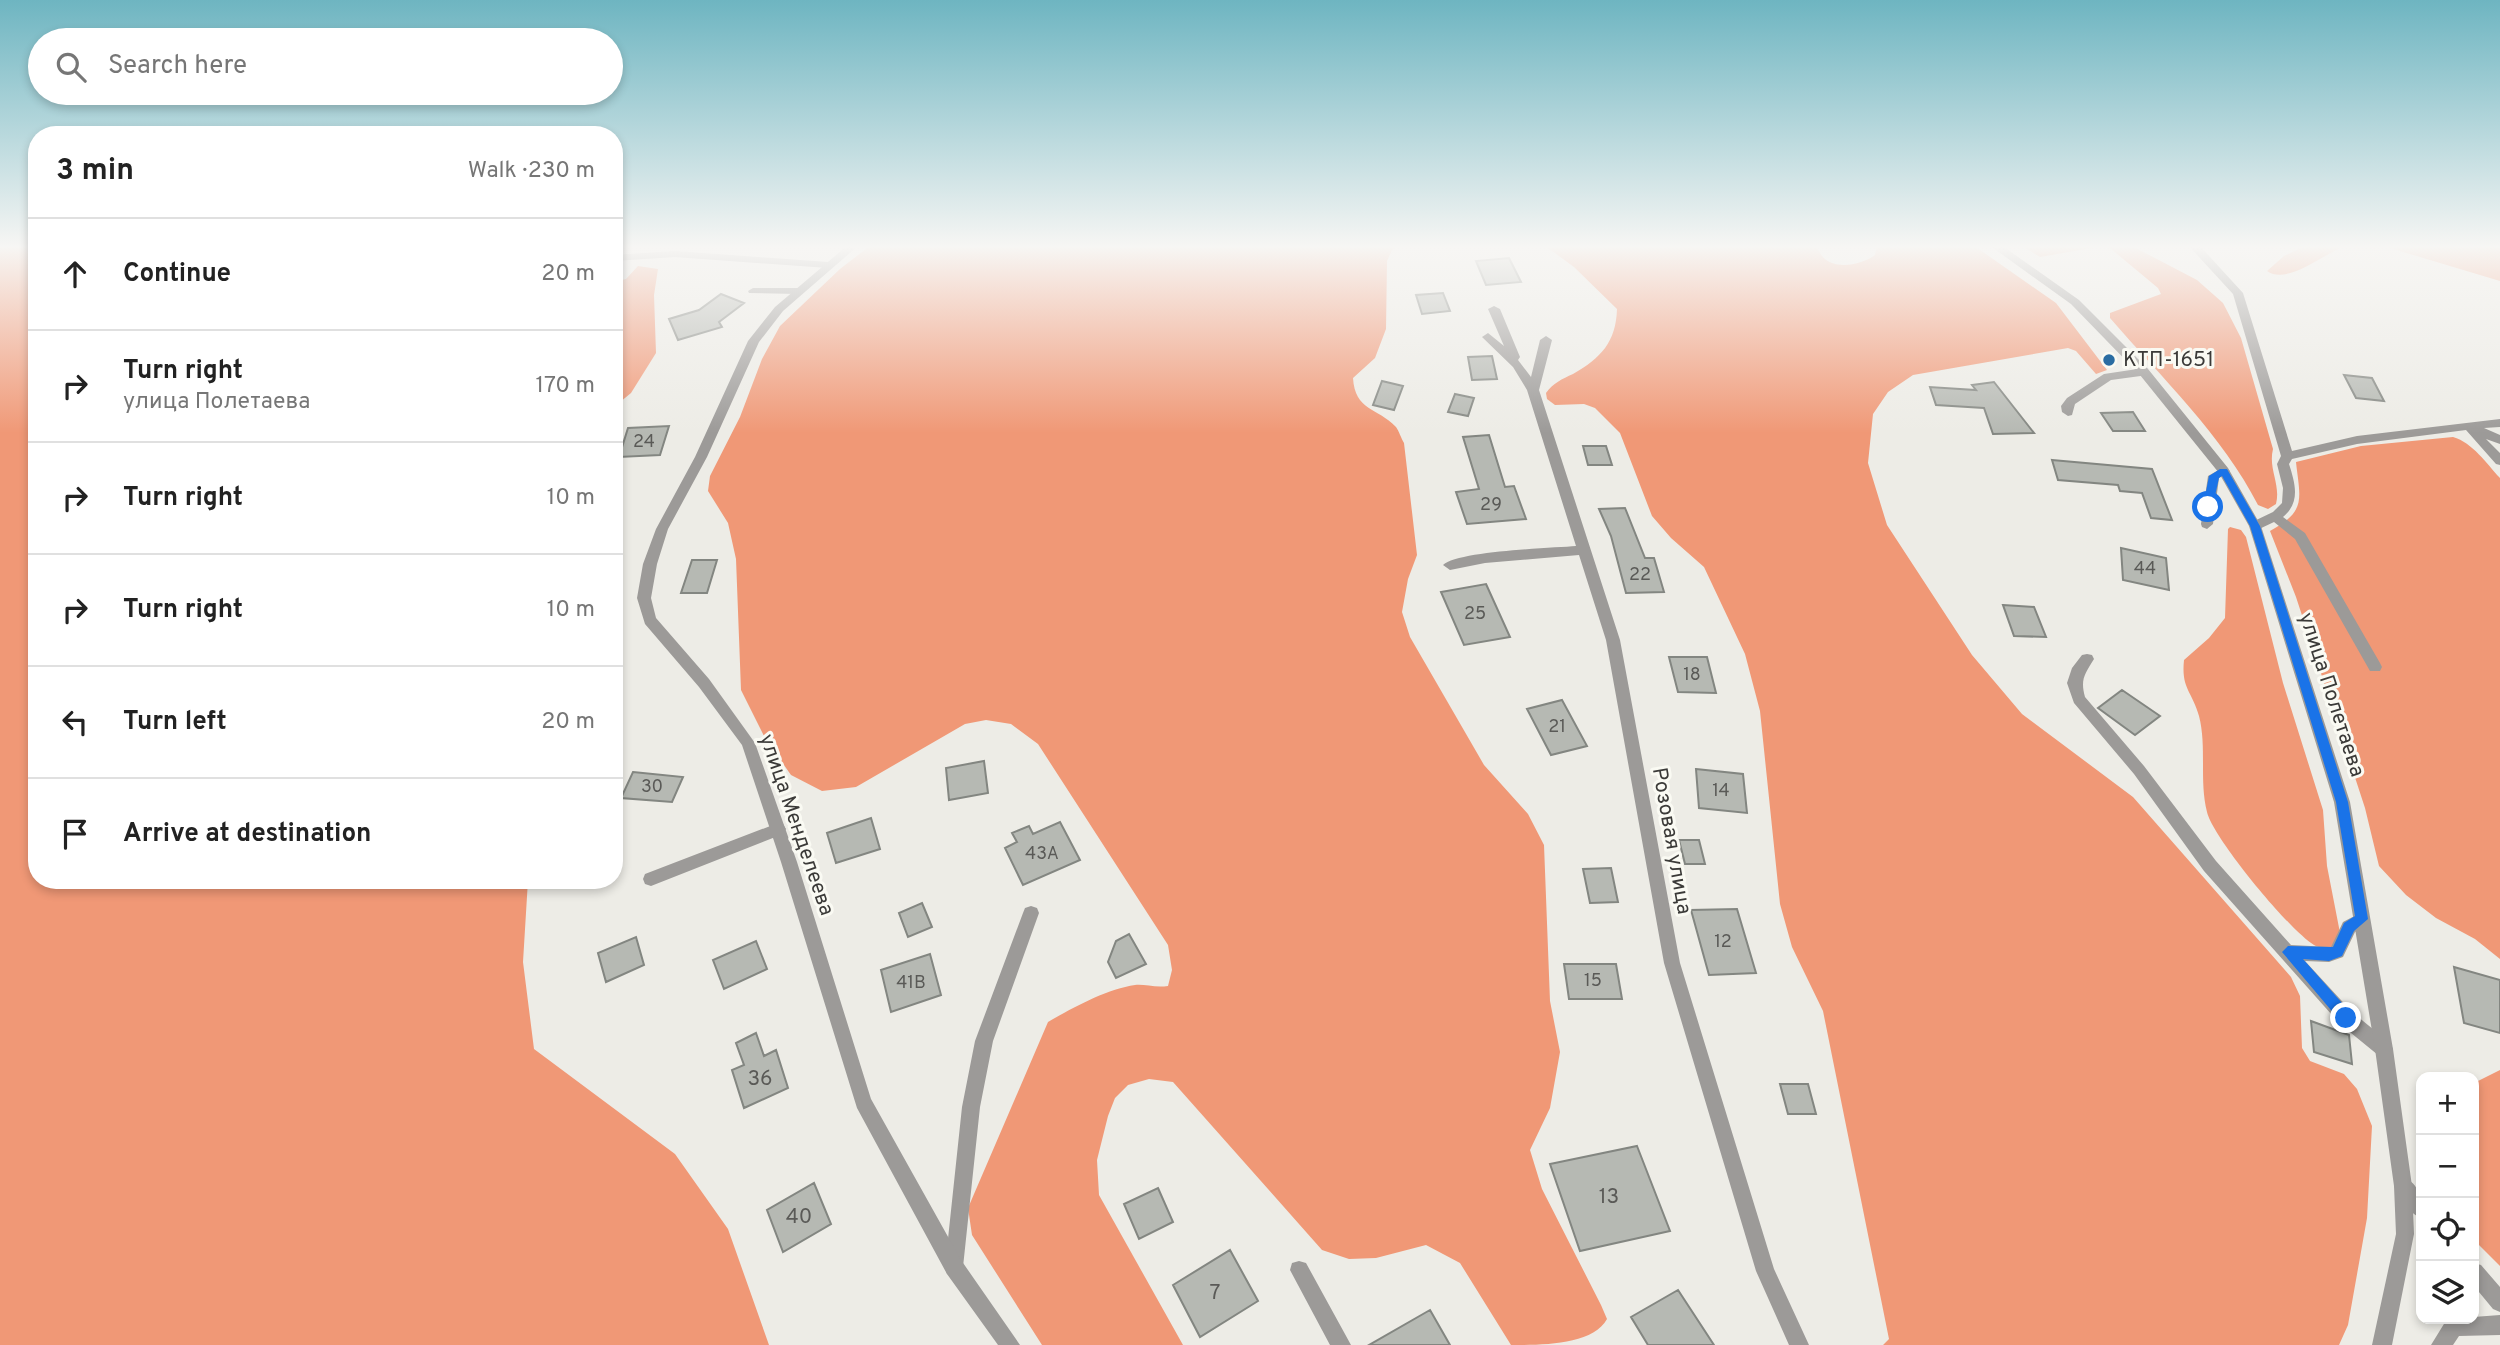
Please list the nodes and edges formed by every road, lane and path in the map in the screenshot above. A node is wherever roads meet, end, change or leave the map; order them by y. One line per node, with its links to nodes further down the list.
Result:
1 (781, 308): 24 (street, улица Менделеева)
2 (2081, 308): 8 (street, улица Полетаева)
3 (2242, 308): 14 (street)
4 (1494, 309): 7 (street)
5 (1488, 337): 7 (street)
6 (1546, 340): 9 (street)
7 (1517, 365): 9 (street, Розовая улица)
8 (2144, 372): 10 (street); 16 (street, улица Полетаева)
9 (1533, 390): 20 (street, Розовая улица)
10 (2068, 412)
11 (2500, 423): 12 (street)
12 (2467, 426): 13 (street); 14 (street); 15 (street)
13 (2500, 440)
14 (2287, 456): 17 (street)
15 (2500, 461)
16 (2224, 471): 18 (street); 19 (street, улица Полетаева)
17 (2275, 517): 19 (street); 23 (street)
18 (2207, 524)
19 (2255, 526): 27 (street, улица Полетаева)
20 (1586, 550): 21 (street); 39 (street, Розовая улица)
21 (1450, 565)
22 (2087, 659): 28 (street)
23 (2375, 667)
24 (778, 829): 25 (street); 32 (street, улица Менделеева)
25 (651, 879)
26 (1031, 914): 32 (street)
27 (2362, 919): 28 (street); 29 (street, улица Полетаева)
28 (2288, 952): 29 (street)
29 (2384, 1049): 30 (street, улица Полетаева)
30 (2403, 1186): 31 (street); 40 (street, улица Полетаева)
31 (2416, 1203)
32 (954, 1267): 37 (street, улица Менделеева)
33 (1299, 1270): 38 (street)
34 (2479, 1278): 35 (street)
35 (2500, 1302)
36 (2500, 1325): 41 (street)
37 (1010, 1345)
38 (1341, 1345)
39 (1799, 1345)
40 (2382, 1345)
41 (2441, 1345)

